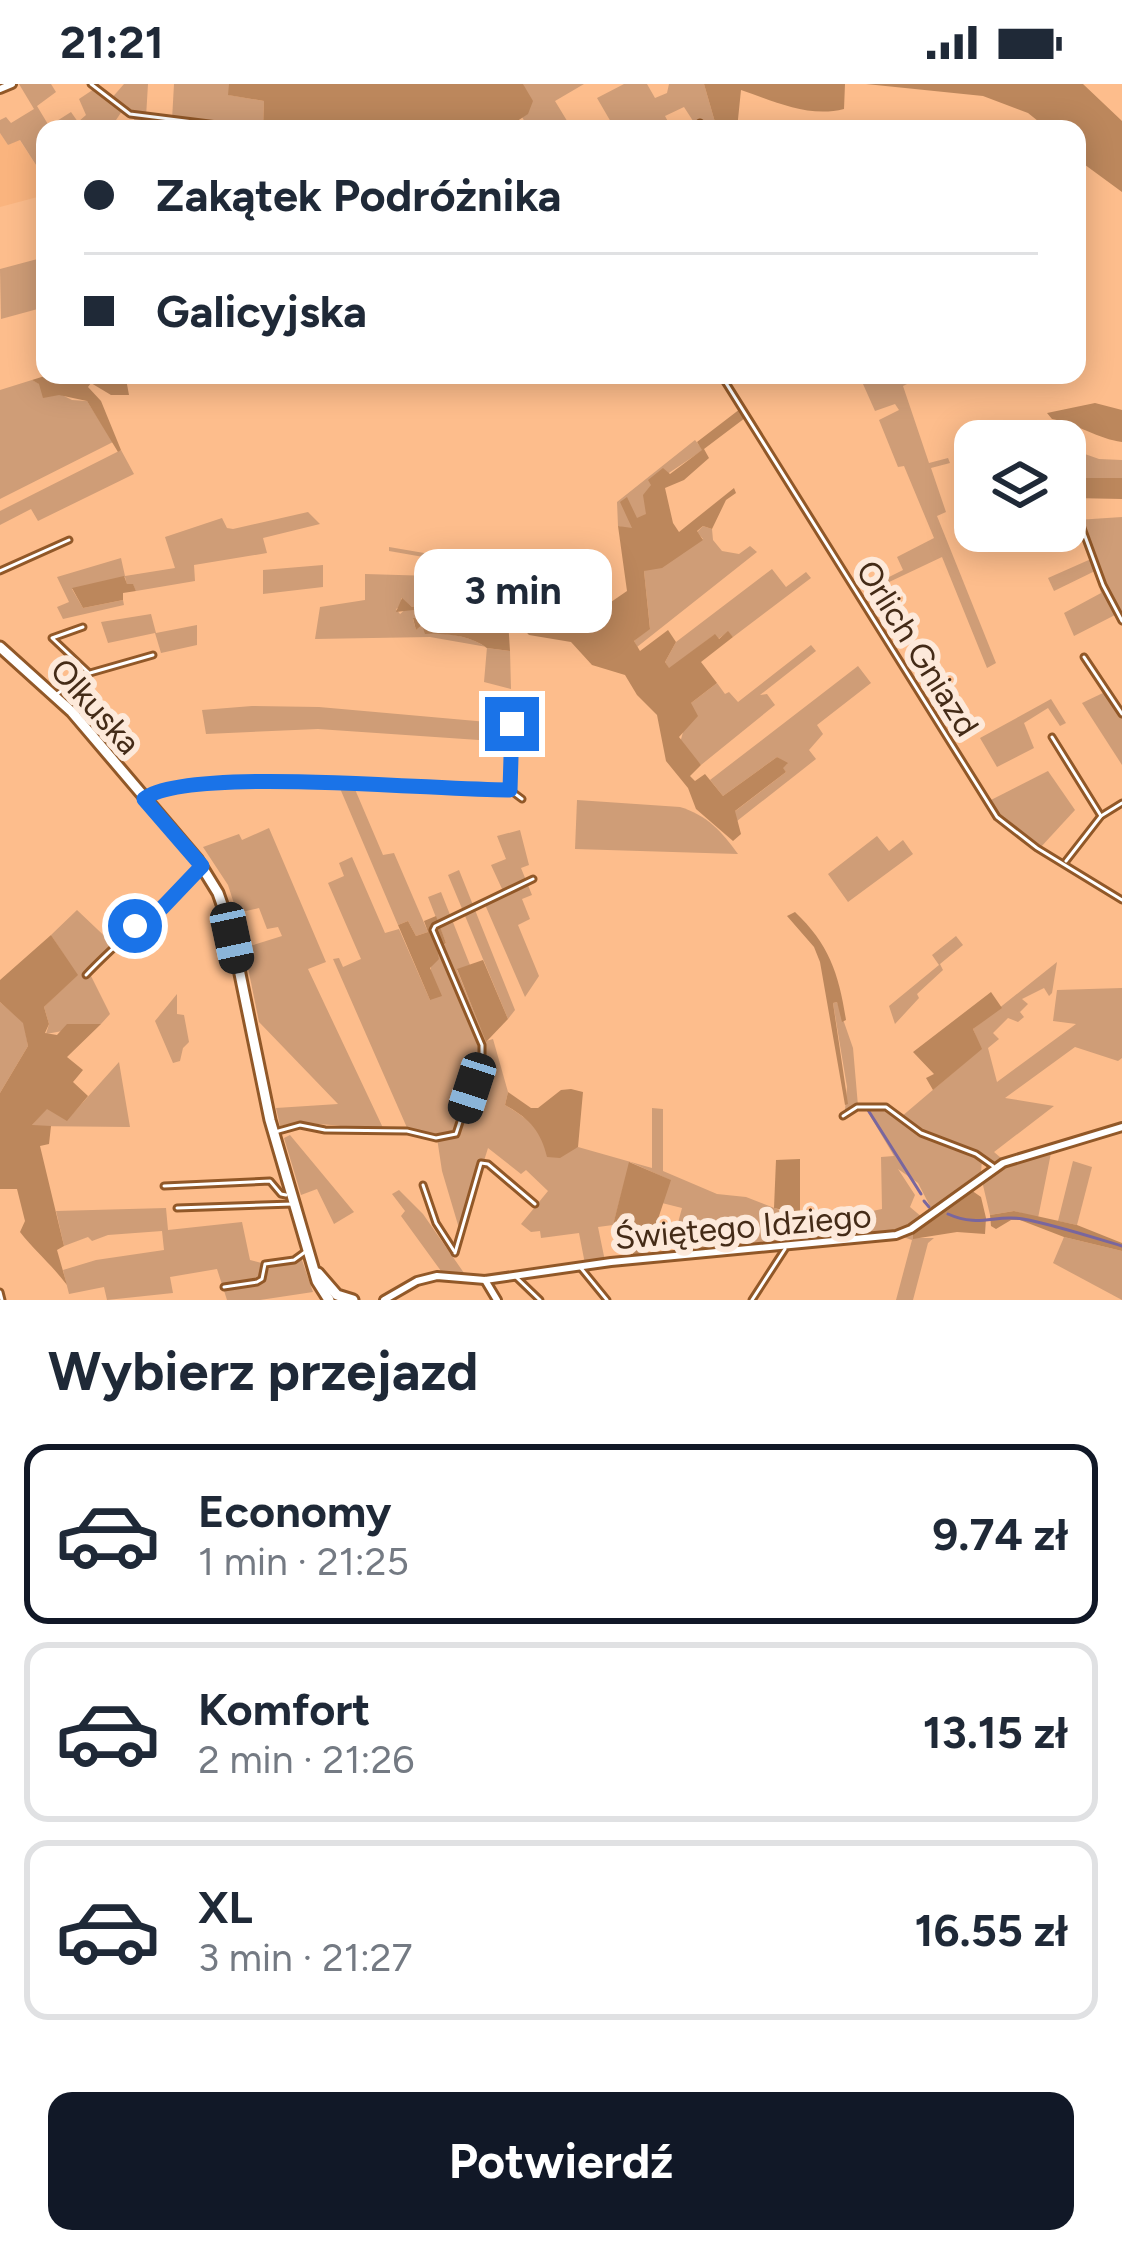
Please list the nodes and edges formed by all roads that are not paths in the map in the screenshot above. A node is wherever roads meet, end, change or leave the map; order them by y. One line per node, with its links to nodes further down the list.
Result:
1 (12, 84): 3 (street)
2 (91, 84): 4 (street)
3 (0, 89)
4 (178, 120)
5 (727, 384): 24 (street, Orlich Gniazd)
6 (1086, 539): 9 (street)
7 (68, 540): 8 (street)
8 (0, 571)
9 (1122, 621)
10 (83, 627): 14 (street)
11 (0, 647): 15 (main road, Olkuska)
12 (153, 655): 14 (street)
13 (1084, 657): 16 (street)
14 (89, 674): 15 (street)
15 (56, 695): 20 (main road, Olkuska)
16 (1122, 715)
17 (512, 724): 19 (street)
18 (1052, 737): 23 (street)
19 (512, 791): 20 (street); 21 (street)
20 (144, 799): 25 (main road, Olkuska)
21 (522, 799)
22 (1122, 803): 23 (street)
23 (1101, 816): 24 (street)
24 (1065, 862): 27 (street, Orlich Gniazd)
25 (202, 866): 28 (street); 31 (main road, Olkuska)
26 (533, 878): 31 (street)
27 (1122, 900)
28 (86, 974)
29 (843, 1117): 32 (street)
30 (1122, 1126): 32 (street, Świętego Idziego)
31 (274, 1133): 35 (main road, Olkuska)
32 (994, 1168): 38 (street, Świętego Idziego)
33 (424, 1185): 36 (street)
34 (164, 1186): 35 (street)
35 (293, 1199): 37 (street); 39 (main road, Olkuska)
36 (535, 1204)
37 (177, 1208)
38 (785, 1249): 40 (street, Świętego Idziego); 53 (street)
39 (309, 1250): 41 (main road, Olkuska); 44 (street)
40 (579, 1266): 42 (street, Świętego Idziego); 52 (street)
41 (318, 1274): 46 (main road); 48 (main road, Olkuska)
42 (515, 1276): 43 (street, Świętego Idziego); 51 (street)
43 (485, 1280): 49 (street, Świętego Idziego); 50 (street)
44 (224, 1287)
45 (0, 1292): 47 (street)
46 (347, 1299)
47 (2, 1300)
48 (329, 1300)
49 (383, 1300)
50 (497, 1300)
51 (540, 1300)
52 (607, 1300)
53 (752, 1300)

